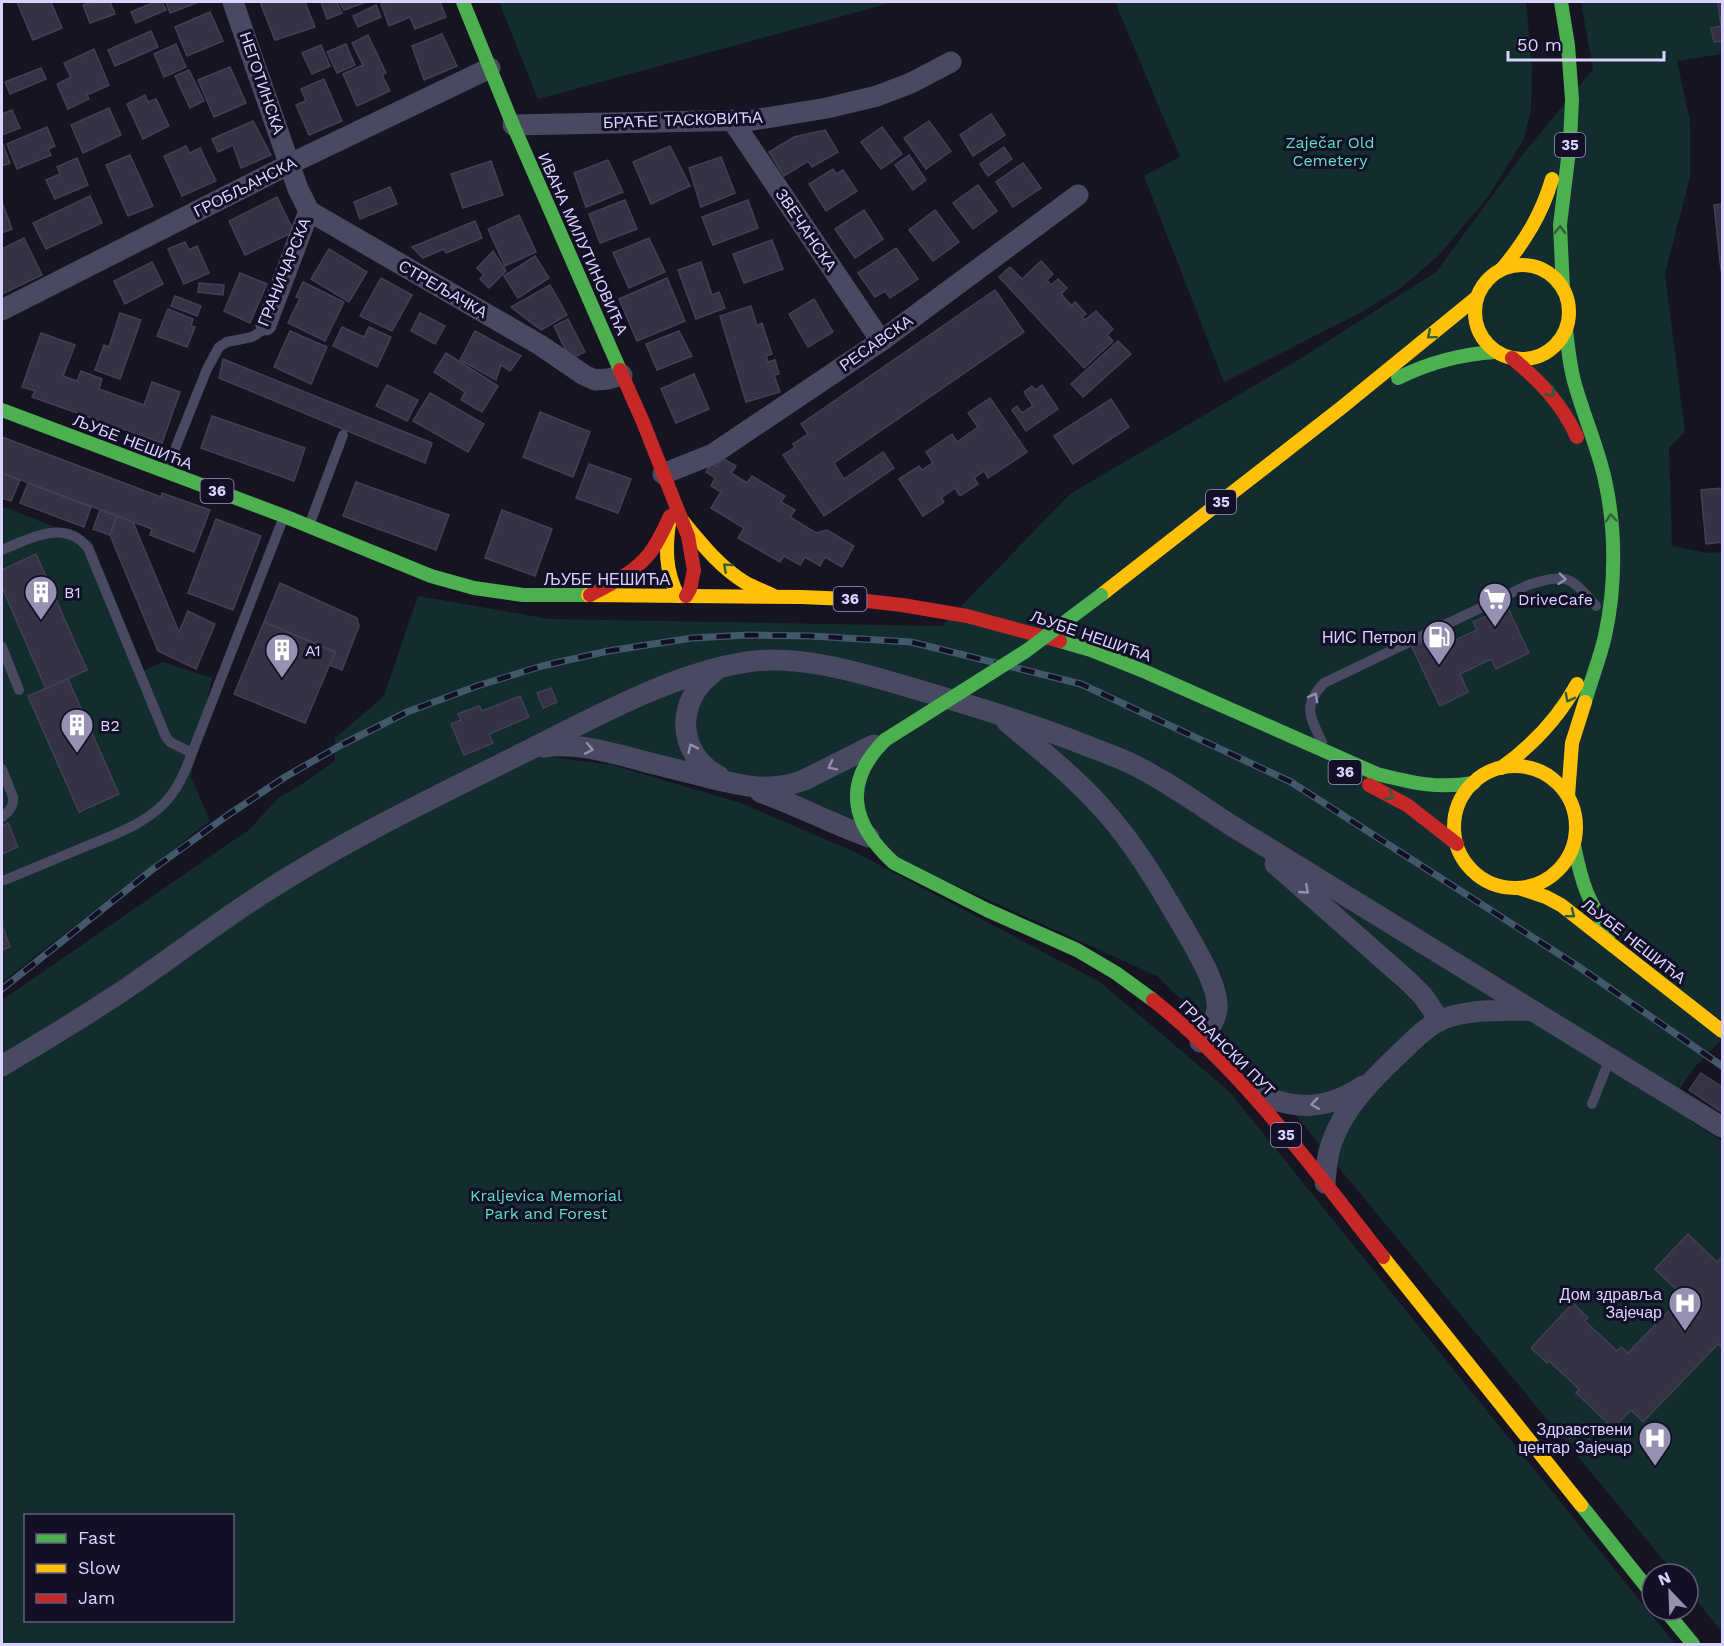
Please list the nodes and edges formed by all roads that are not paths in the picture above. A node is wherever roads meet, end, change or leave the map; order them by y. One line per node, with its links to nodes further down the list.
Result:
1 (233, 2): 9 (street, НЕГОТИНСКА)
2 (465, 2): 6 (main road, ИВАНА МИЛУТИНОВИЋА)
3 (1555, 2): 12 (main road, 35)
4 (1561, 2): 13 (main road, 35, one-way to 4)
5 (951, 62): 7 (street, БРАЋЕ ТАСКОВИЋА)
6 (490, 68): 8 (main road, ИВАНА МИЛУТИНОВИЋА); 9 (street, ГРОБЉАНСКА)
7 (732, 120): 8 (street, БРАЋЕ ТАСКОВИЋА); 18 (street, ЗВЕЧАНСКА)
8 (513, 126): 21 (main road, ИВАНА МИЛУТИНОВИЋА)
9 (290, 164): 11 (street); 15 (street, ГРОБЉАНСКА)
10 (1078, 195): 18 (street, РЕСАВСКА)
11 (309, 211): 16 (street, ГРАНИЧАРСКА); 21 (street, СТРЕЉАЧКА)
12 (1502, 269): 13 (main road); 14 (main road, 35)
13 (1563, 289): 17 (main road, 35)
14 (1476, 298): 19 (main road, 35); 22 (main road, 35, one-way to 22)
15 (2, 310)
16 (266, 325): 26 (lane, ГРАНИЧАРСКА)
17 (1566, 329): 20 (main road, 35); 51 (main road, one-way to 17)
18 (881, 341): 27 (street, РЕСАВСКА)
19 (1496, 352): 20 (main road, 35); 22 (main road, 35)
20 (1512, 358): 25 (main road, one-way to 25)
21 (622, 375): 27 (main road, ИВАНА МИЛУТИНОВИЋА)
22 (1341, 408): 43 (main road, ГРЉАНСКИ ПУТ / 35, bridge)
23 (2, 410): 26 (main road, ЉУБЕ НЕШИЋА / 36)
24 (343, 435): 30 (lane)
25 (1581, 450)
26 (166, 472): 28 (main road, ЉУБЕ НЕШИЋА / 36)
27 (663, 474): 29 (main road, ИВАНА МИЛУТИНОВИЋА)
28 (284, 516): 30 (main road, ЉУБЕ НЕШИЋА / 36); 46 (lane)
29 (676, 518): 33 (main road); 34 (main road, ИВАНА МИЛУТИНОВИЋА); 34 (main road, ИВАНА МИЛУТИНОВИЋА); 35 (main road, one-way to 29)
30 (309, 526): 33 (main road, ЉУБЕ НЕШИЋА / 36)
31 (2, 550): 46 (lane)
32 (1600, 558): 36 (main road)
33 (588, 596): 34 (main road, ЉУБЕ НЕШИЋА / 36)
34 (682, 596): 35 (main road, ЉУБЕ НЕШИЋА / 36)
35 (777, 597): 41 (main road, ЉУБЕ НЕШИЋА / 36)
36 (1595, 611): 45 (lane, one-way to 36)
37 (2, 647): 40 (lane)
38 (1586, 655): 47 (main road, one-way to 47)
39 (719, 668): 42 (street); 44 (street); 50 (street, one-way to 39)
40 (19, 690)
41 (1227, 709): 45 (main road, 36); 55 (main road, 36, one-way to 55)
42 (997, 713): 53 (street); 62 (street)
43 (885, 740): 50 (street, one-way to 50); 54 (main road, ГРЉАНСКИ ПУТ / 35)
44 (532, 749): 50 (street, one-way to 50); 64 (street)
45 (1326, 751): 49 (main road, 36)
46 (192, 753): 57 (lane)
47 (1501, 768): 49 (main road, 36); 51 (main road)
48 (2, 769): 52 (lane)
49 (1474, 783): 55 (main road, 36)
50 (736, 784): 54 (street)
51 (1568, 796): 56 (main road)
52 (2, 817)
53 (1229, 824): 59 (street); 60 (street, one-way to 60)
54 (869, 837): 62 (main road, ГРЉАНСКИ ПУТ / 35)
55 (1457, 844): 58 (main road, 36)
56 (1574, 845): 58 (main road); 61 (main road, ЉУБЕ НЕШИЋА)
57 (5, 880)
58 (1519, 888): 61 (main road, ЉУБЕ НЕШИЋА / 36, one-way to 61)
59 (1532, 1010): 60 (street); 63 (street)
60 (1440, 1021): 65 (street)
61 (1722, 1031)
62 (1200, 1042): 66 (main road, ГРЉАНСКИ ПУТ / 35)
63 (1610, 1058): 67 (lane); 68 (street)
64 (2, 1066)
65 (1369, 1083): 66 (street, one-way to 66); 69 (street)
66 (1248, 1089): 69 (main road, ГРЉАНСКИ ПУТ / 35)
67 (1592, 1104)
68 (1722, 1127)
69 (1325, 1183): 70 (main road, ГРЉАНСКИ ПУТ / 35)
70 (1640, 1579)
71 (1675, 1622): 72 (main road)
72 (1693, 1644)

